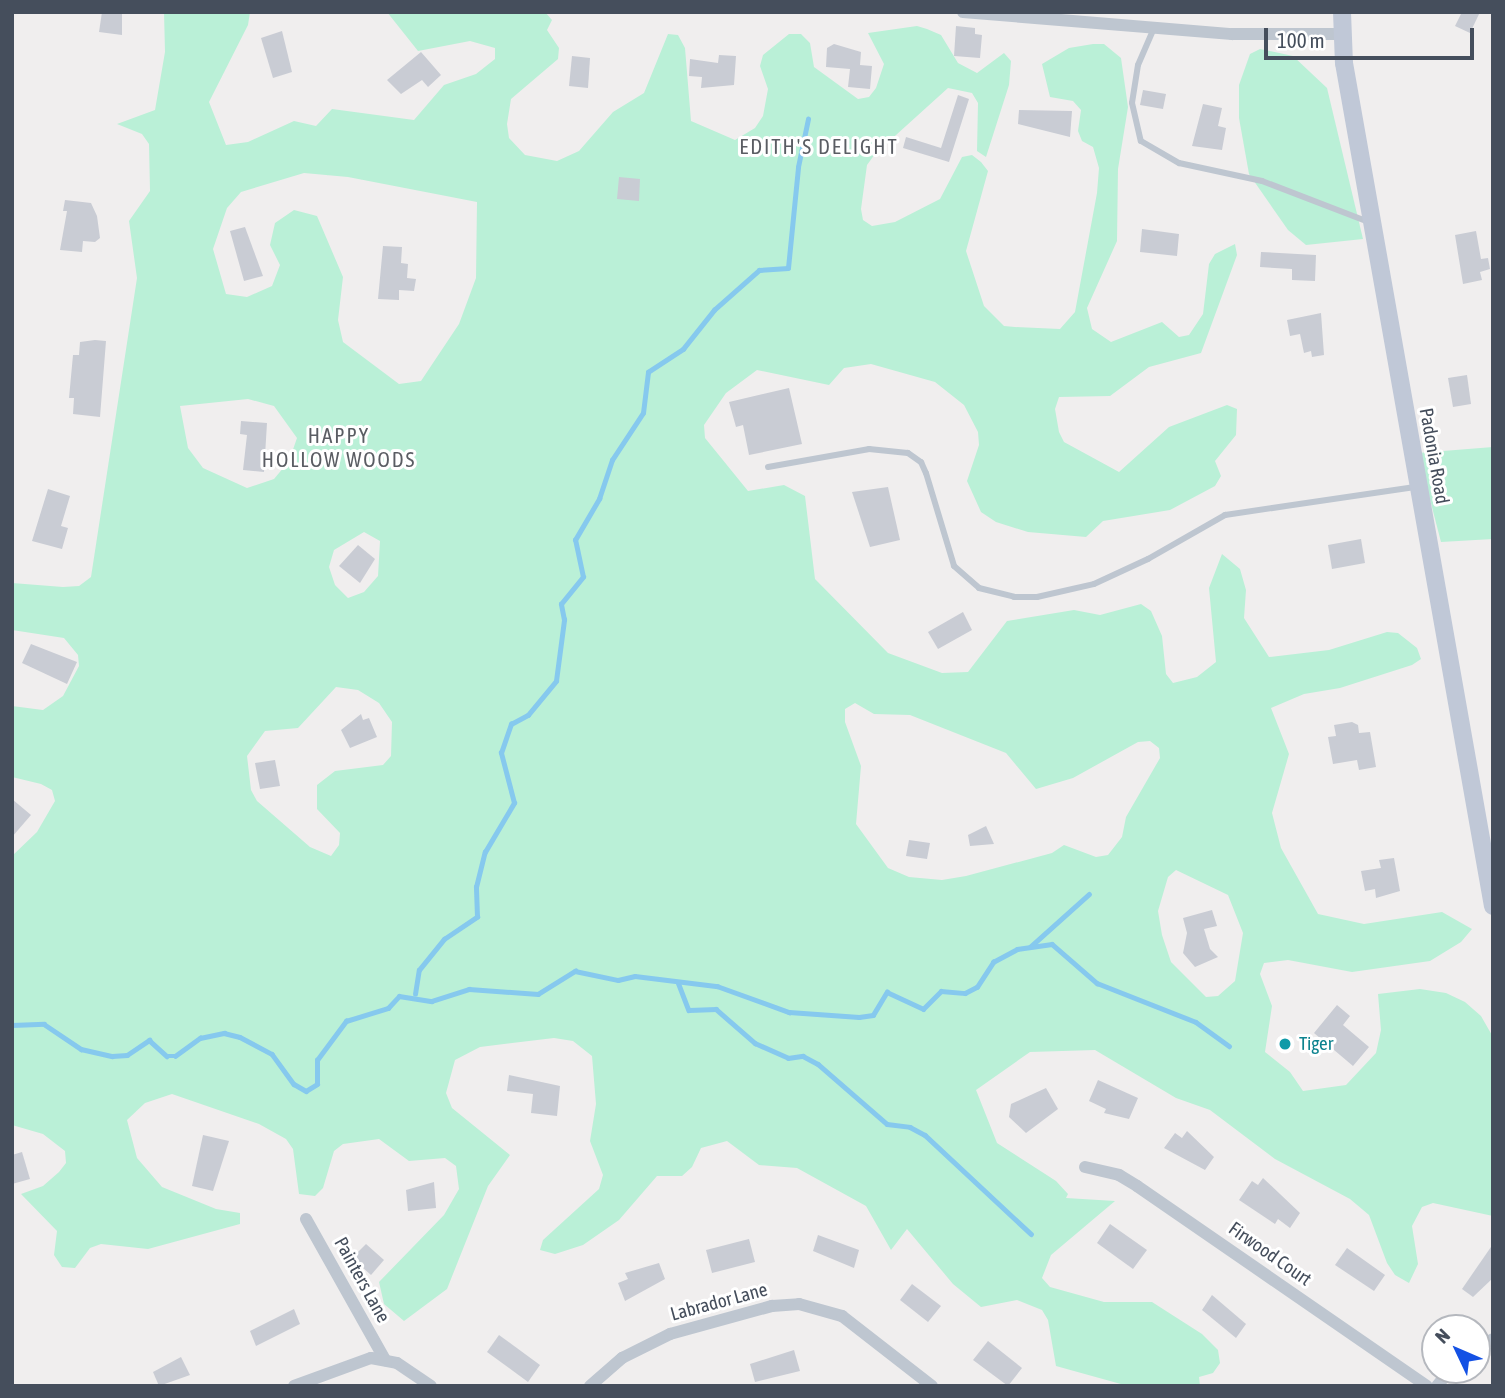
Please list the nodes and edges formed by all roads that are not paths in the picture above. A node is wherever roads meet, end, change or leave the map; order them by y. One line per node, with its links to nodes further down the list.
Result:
1 (963, 12): 3 (street)
2 (1342, 12): 4 (main road, Padonia Road)
3 (1154, 28): 4 (street); 5 (lane)
4 (1340, 34): 5 (main road, Padonia Road)
5 (1372, 223): 7 (main road, Padonia Road)
6 (768, 467): 7 (lane)
7 (1417, 486): 8 (main road, Padonia Road)
8 (1493, 906)
9 (1084, 1167): 16 (street, Firwood Court)
10 (306, 1219): 11 (street, Painters Lane)
11 (386, 1360): 12 (street); 13 (street)
12 (294, 1386)
13 (431, 1386)
14 (590, 1386): 15 (street, Labrador Lane)
15 (932, 1386)
16 (1427, 1386)

